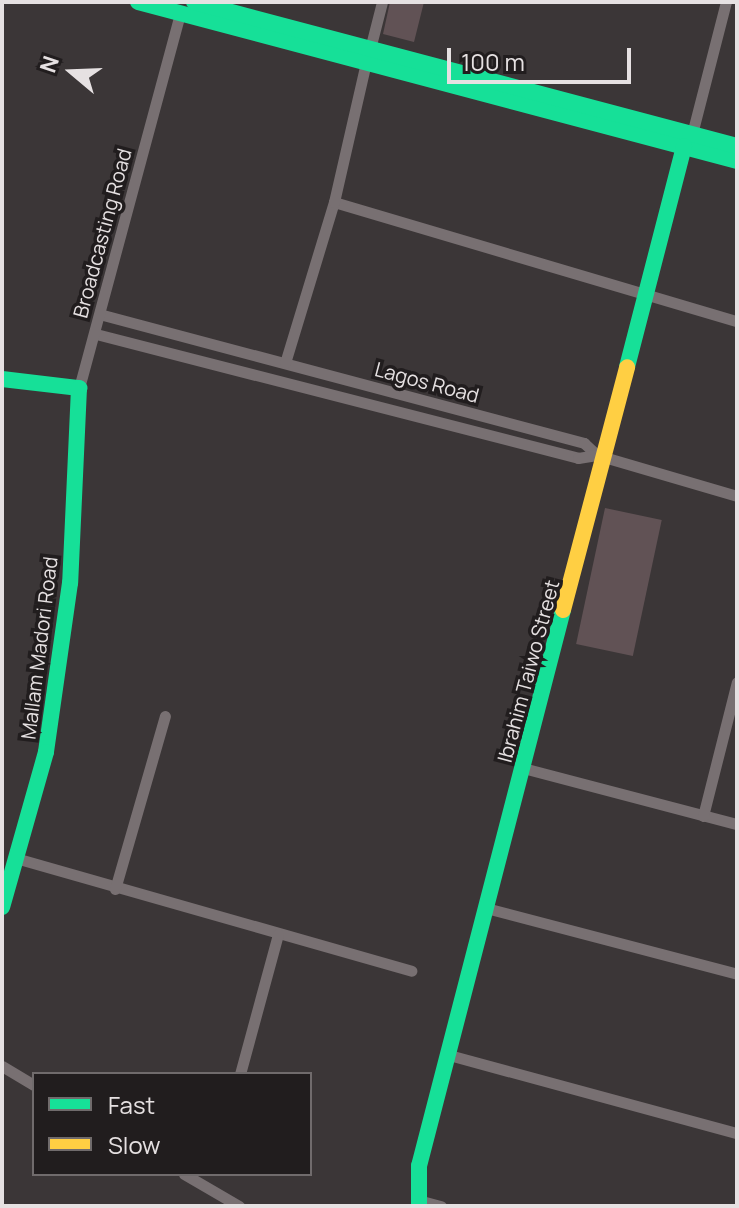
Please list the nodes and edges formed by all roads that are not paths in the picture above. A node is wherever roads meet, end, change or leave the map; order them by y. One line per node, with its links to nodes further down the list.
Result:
1 (138, 2): 5 (street)
2 (194, 2): 6 (street)
3 (382, 2): 6 (street)
4 (726, 2): 7 (street, Ibrahim Taiwo Street)
5 (180, 13): 6 (street); 12 (street, Broadcasting Road)
6 (368, 55): 7 (street); 10 (street)
7 (688, 140): 8 (street); 9 (street); 11 (street, Ibrahim Taiwo Street)
8 (737, 146)
9 (737, 161)
10 (334, 202): 11 (street); 15 (street)
11 (647, 297): 13 (street); 18 (street, Ibrahim Taiwo Street)
12 (103, 315): 14 (street, Broadcasting Road); 15 (street, Lagos Road)
13 (737, 321)
14 (96, 334): 17 (street, Broadcasting Road); 18 (street)
15 (285, 363): 18 (street, Lagos Road)
16 (2, 379): 17 (street)
17 (79, 388): 25 (street, Mallam Madori Road)
18 (601, 457): 19 (street, Lagos Road); 22 (street, Ibrahim Taiwo Street)
19 (737, 496)
20 (737, 682): 23 (street)
21 (165, 716): 26 (street)
22 (523, 768): 23 (street); 28 (street, Ibrahim Taiwo Street)
23 (703, 816): 24 (street)
24 (737, 824)
25 (19, 859): 26 (street); 27 (street, Mallam Madori Road)
26 (115, 889): 29 (street)
27 (2, 907)
28 (486, 908): 31 (street); 32 (street, Ibrahim Taiwo Street)
29 (278, 934): 30 (street); 34 (street)
30 (411, 971)
31 (737, 974)
32 (449, 1055): 36 (street); 40 (street, Ibrahim Taiwo Street)
33 (2, 1066): 35 (street)
34 (241, 1072)
35 (32, 1084)
36 (737, 1133)
37 (187, 1176): 39 (street)
38 (211, 1176): 39 (street)
39 (208, 1188): 41 (street)
40 (419, 1203): 42 (street)
41 (239, 1206)
42 (441, 1206)

